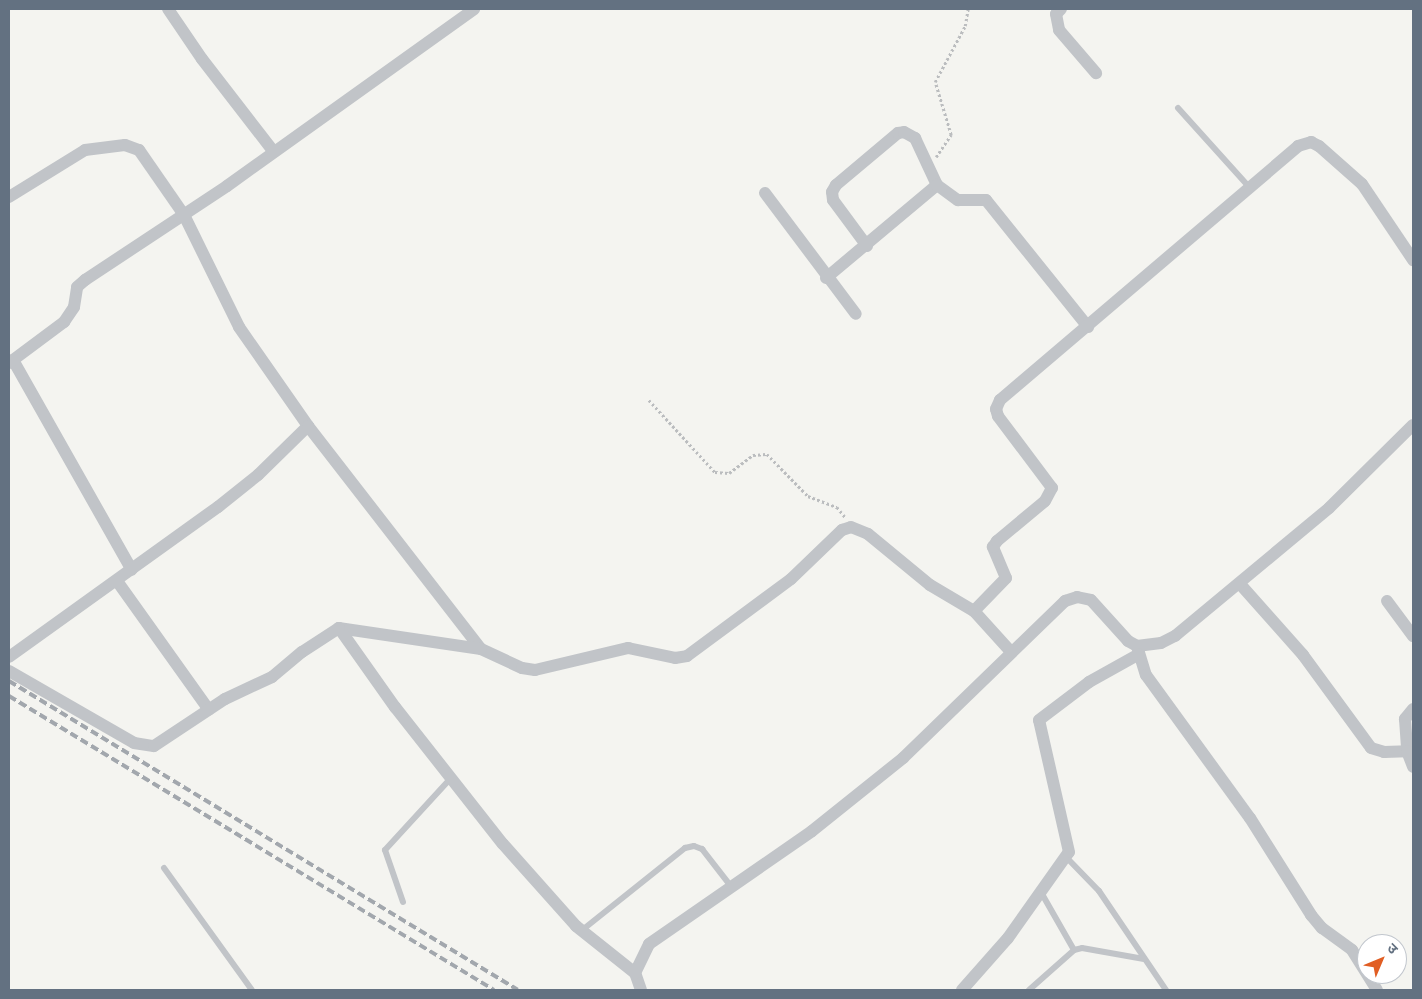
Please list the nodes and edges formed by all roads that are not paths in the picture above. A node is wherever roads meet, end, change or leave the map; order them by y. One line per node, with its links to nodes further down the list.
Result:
1 (168, 9): 6 (street)
2 (474, 9): 6 (street)
3 (1061, 9): 4 (street)
4 (1096, 73)
5 (1178, 108): 8 (lane)
6 (273, 151): 11 (street)
7 (936, 185): 12 (street); 12 (street); 16 (street)
8 (1250, 188): 13 (street); 16 (street)
9 (765, 193): 14 (street)
10 (9, 197): 11 (street)
11 (184, 216): 17 (street); 19 (street)
12 (868, 246): 14 (street)
13 (1413, 260)
14 (826, 278): 15 (street)
15 (856, 314)
16 (1088, 327): 24 (street)
17 (11, 361): 20 (street)
18 (1413, 425): 22 (street)
19 (308, 426): 20 (street); 27 (street)
20 (132, 570): 21 (street)
21 (117, 581): 30 (street); 33 (street)
22 (1240, 584): 28 (street); 34 (street)
23 (1387, 601): 26 (street)
24 (974, 611): 27 (street); 29 (street)
25 (339, 628): 27 (street); 33 (street); 36 (street)
26 (1413, 636)
27 (481, 649)
28 (1138, 650): 29 (street); 37 (street); 51 (street)
29 (1011, 652): 39 (street)
30 (9, 657)
31 (9, 671): 33 (street)
32 (1413, 709): 34 (street)
33 (209, 710)
34 (1407, 751): 35 (street)
35 (1413, 767)
36 (451, 778): 41 (lane); 42 (street)
37 (1068, 858): 40 (street); 44 (lane)
38 (164, 868): 46 (lane)
39 (730, 885): 42 (lane); 45 (street)
40 (1042, 894): 43 (lane); 48 (street)
41 (403, 902)
42 (581, 931): 45 (street)
43 (1074, 950): 44 (lane); 49 (lane)
44 (1144, 959): 50 (lane)
45 (635, 972): 47 (street)
46 (252, 990)
47 (641, 990)
48 (962, 990)
49 (1029, 990)
50 (1166, 990)
51 (1377, 990)

